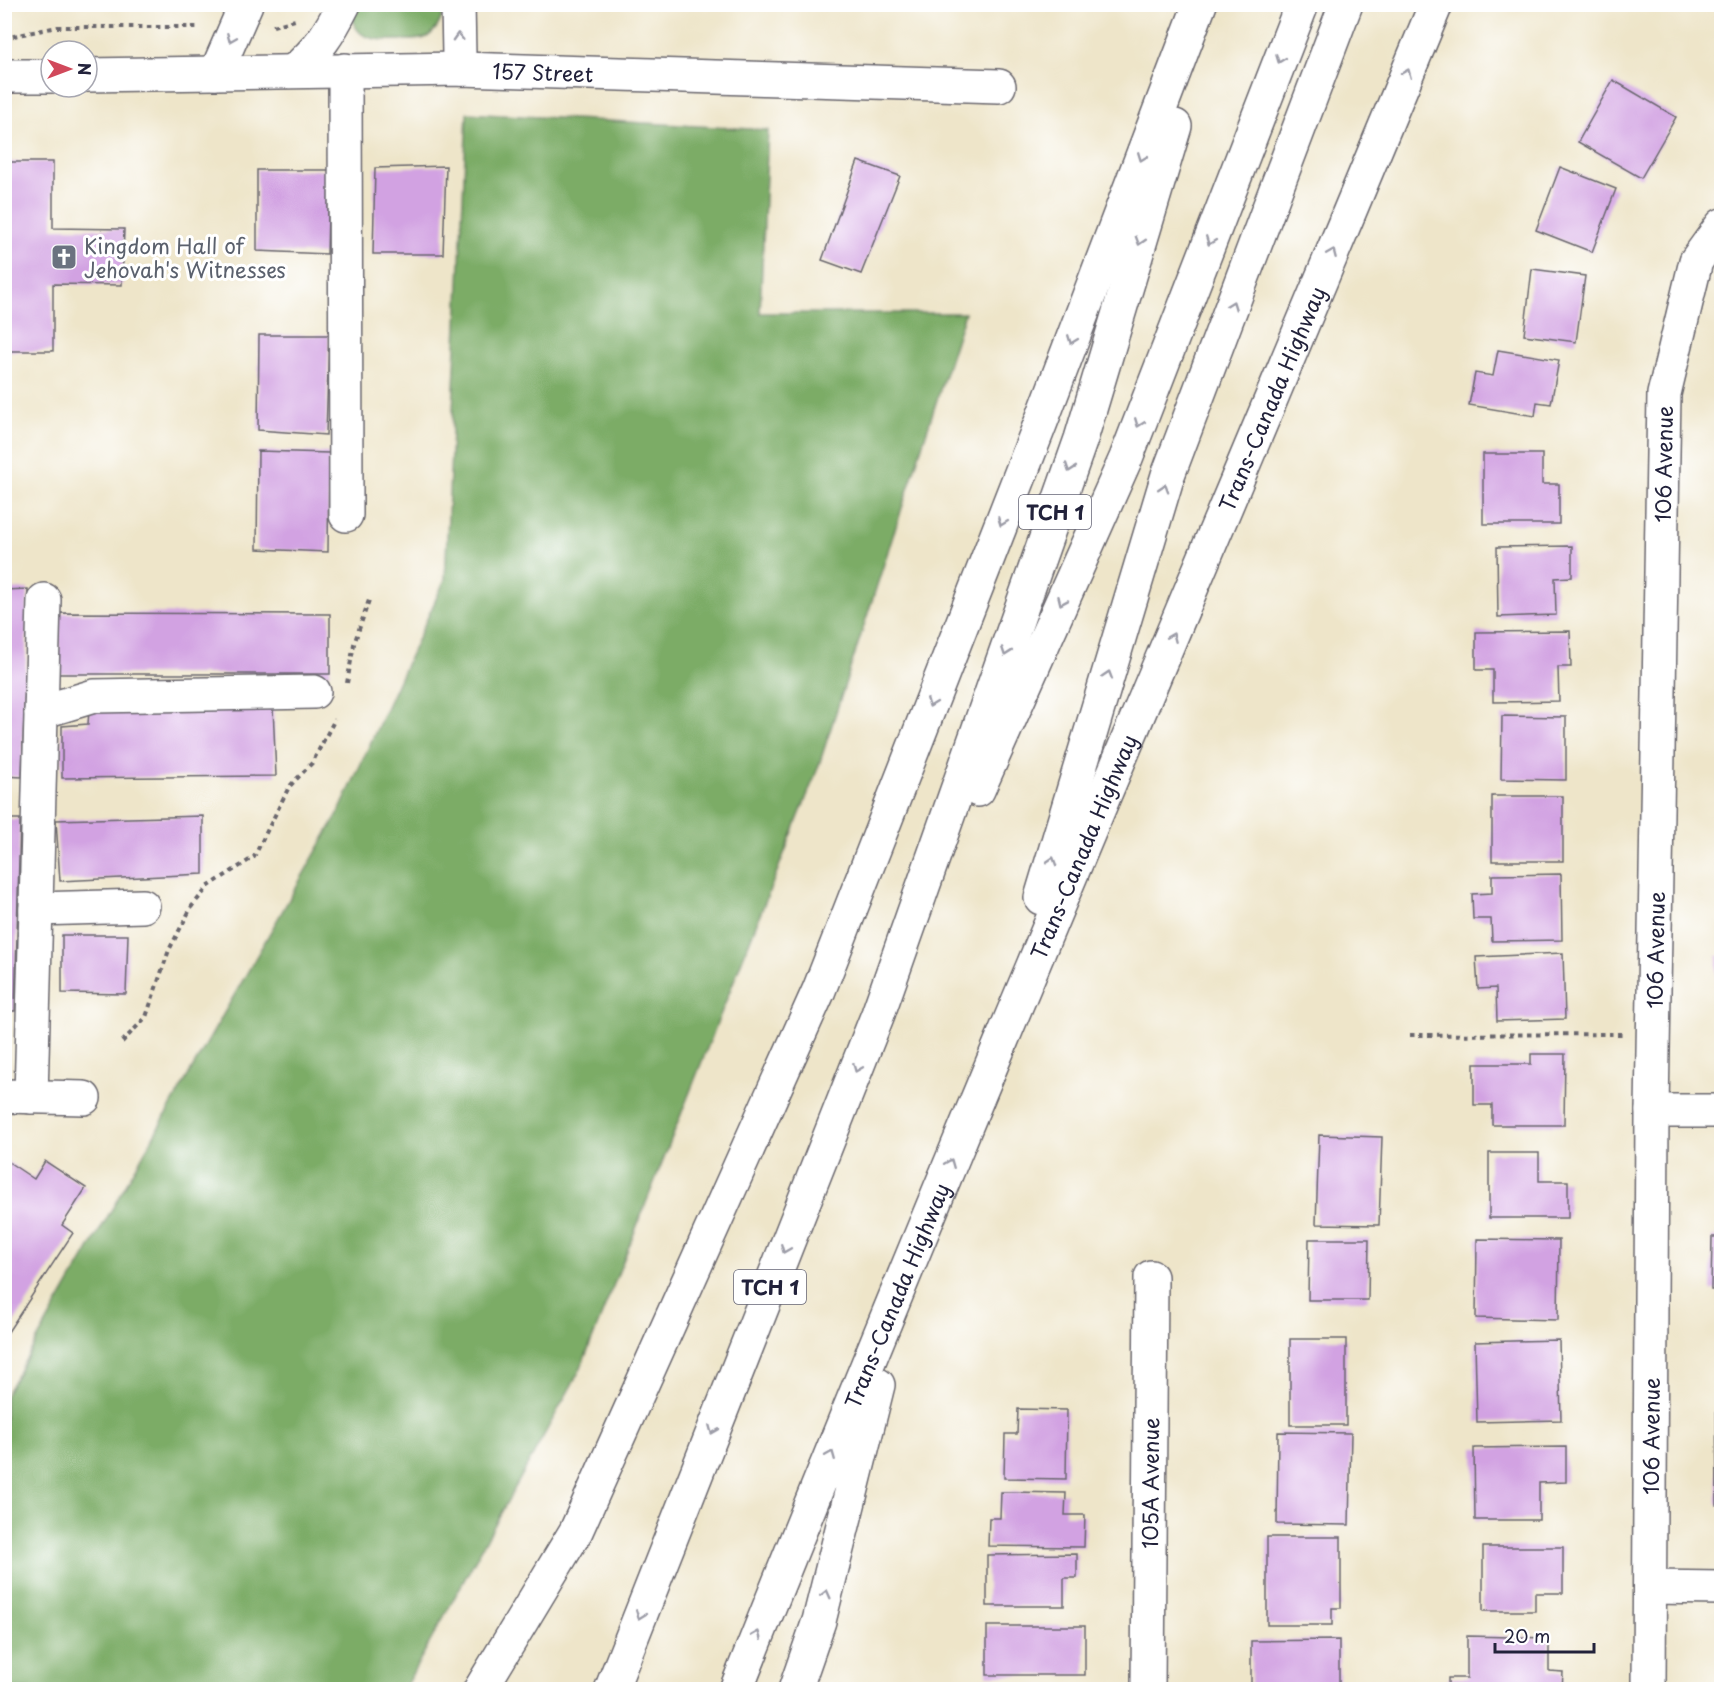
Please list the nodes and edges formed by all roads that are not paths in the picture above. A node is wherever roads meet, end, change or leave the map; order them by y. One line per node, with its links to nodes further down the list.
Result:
1 (344, 4): 11 (main road)
2 (458, 4): 9 (main road, one-way to 2)
3 (1200, 4): 34 (main road, one-way to 34)
4 (1212, 4): 24 (main road, TCH 1, one-way to 24)
5 (1302, 4): 24 (main road, one-way to 24)
6 (1346, 4): 25 (main road, one-way to 6)
7 (1436, 4): 25 (main road, Trans-Canada Highway, one-way to 7)
8 (241, 16): 12 (main road, one-way to 12)
9 (461, 69): 10 (main road, 157 Street); 16 (main road, 157 Street)
10 (345, 70): 11 (main road, 157 Street); 18 (main road)
11 (294, 71): 12 (main road, 157 Street)
12 (216, 73): 14 (main road, 157 Street)
13 (39, 75): 15 (main road)
14 (99, 75)
15 (4, 76)
16 (999, 86)
17 (1722, 225): 28 (main road, 106 Avenue)
18 (346, 515)
19 (44, 600): 21 (main road)
20 (314, 692): 21 (main road)
21 (41, 712): 23 (main road)
22 (143, 906): 23 (main road)
23 (36, 909): 26 (main road)
24 (878, 1014): 35 (main road, TCH 1, one-way to 35)
25 (993, 1058): 30 (main road, Trans-Canada Highway, one-way to 25)
26 (18, 1097): 27 (main road)
27 (84, 1098)
28 (1652, 1111): 29 (main road); 32 (main road, 106 Avenue)
29 (1722, 1111)
30 (905, 1276): 36 (main road, Trans-Canada Highway, one-way to 30); 37 (main road, one-way to 30)
31 (1150, 1277): 38 (main road, 105A Avenue)
32 (1650, 1587): 33 (main road); 39 (main road, 106 Avenue)
33 (1722, 1588)
34 (480, 1689)
35 (611, 1689)
36 (736, 1689)
37 (795, 1689)
38 (1148, 1689)
39 (1649, 1689)

